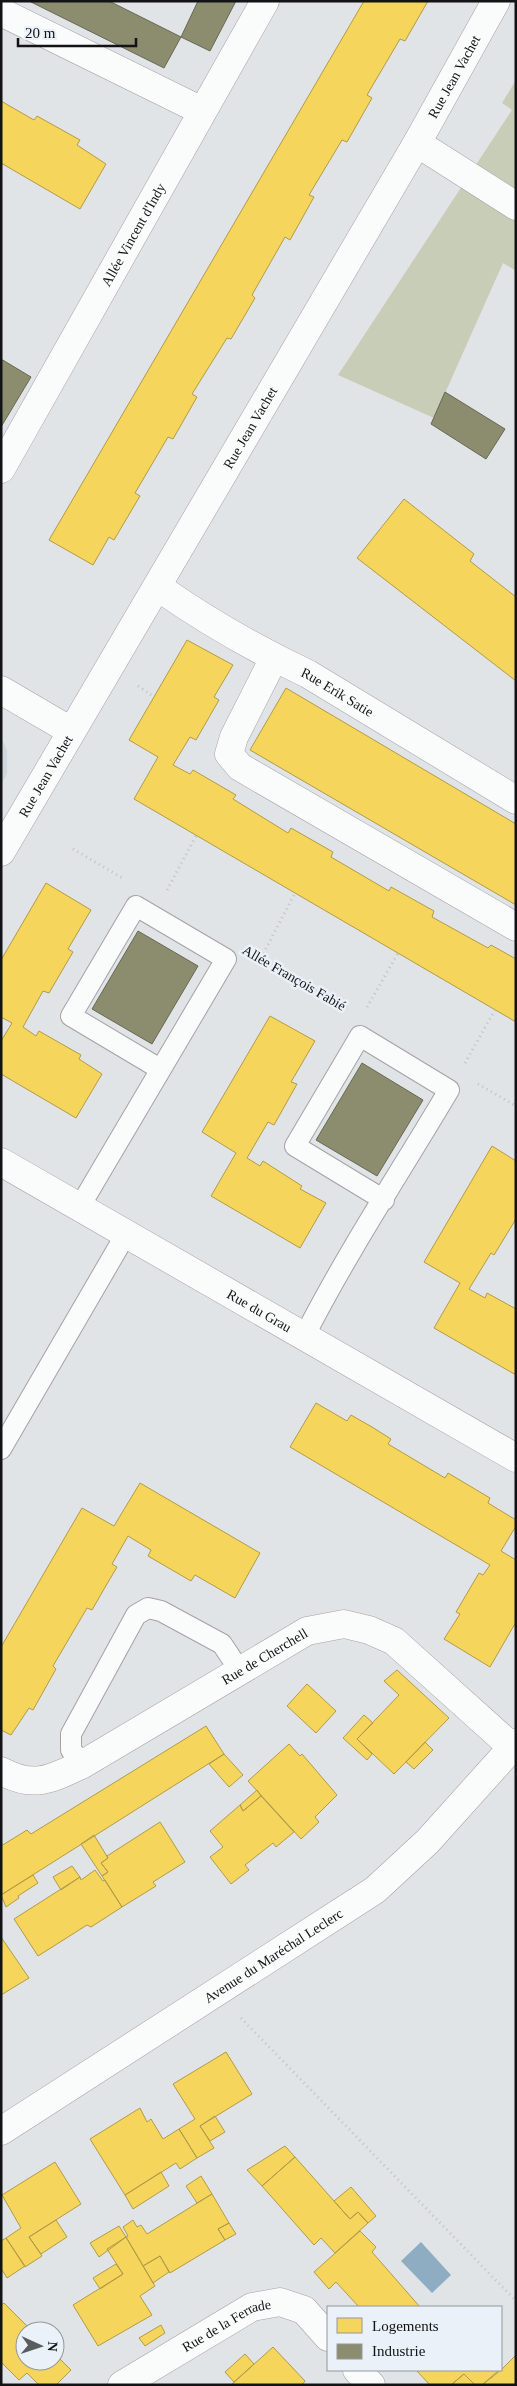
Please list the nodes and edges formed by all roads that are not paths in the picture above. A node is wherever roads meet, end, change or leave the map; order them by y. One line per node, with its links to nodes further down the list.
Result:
1 (266, 1): 4 (street, Allée Vincent d'Indy)
2 (496, 1): 5 (street, Rue Jean Vachet)
3 (1, 12): 4 (street)
4 (202, 111): 7 (street, Allée Vincent d'Indy)
5 (418, 143): 6 (street); 8 (street, Rue Jean Vachet)
6 (516, 206)
7 (1, 469)
8 (158, 587): 9 (street, Rue Erik Satie); 11 (street, Rue Jean Vachet)
9 (274, 658): 12 (street, Rue Erik Satie); 14 (street)
10 (1, 690): 11 (street)
11 (71, 731): 13 (street, Rue Jean Vachet)
12 (516, 800)
13 (1, 852)
14 (516, 928)
15 (160, 1070): 15 (lane); 18 (lane)
16 (1, 1162): 18 (street, Rue du Grau)
17 (384, 1200): 17 (lane); 20 (lane)
18 (80, 1208): 19 (street, Rue du Grau)
19 (126, 1234): 20 (street, Rue du Grau); 21 (lane)
20 (305, 1335): 22 (street, Rue du Grau)
21 (1, 1449)
22 (516, 1458)
23 (240, 1671): 24 (street, Rue de Cherchell); 25 (street, Rue de Cherchell); 25 (lane)
24 (514, 1745): 27 (street, Avenue du Maréchal Leclerc)
25 (84, 1764): 26 (street, Rue de Cherchell)
26 (1, 1771)
27 (1, 2132)
28 (327, 2336): 30 (street, Rue de la Ferrade)
29 (358, 2371): 31 (street)
30 (122, 2385)
31 (371, 2385)

